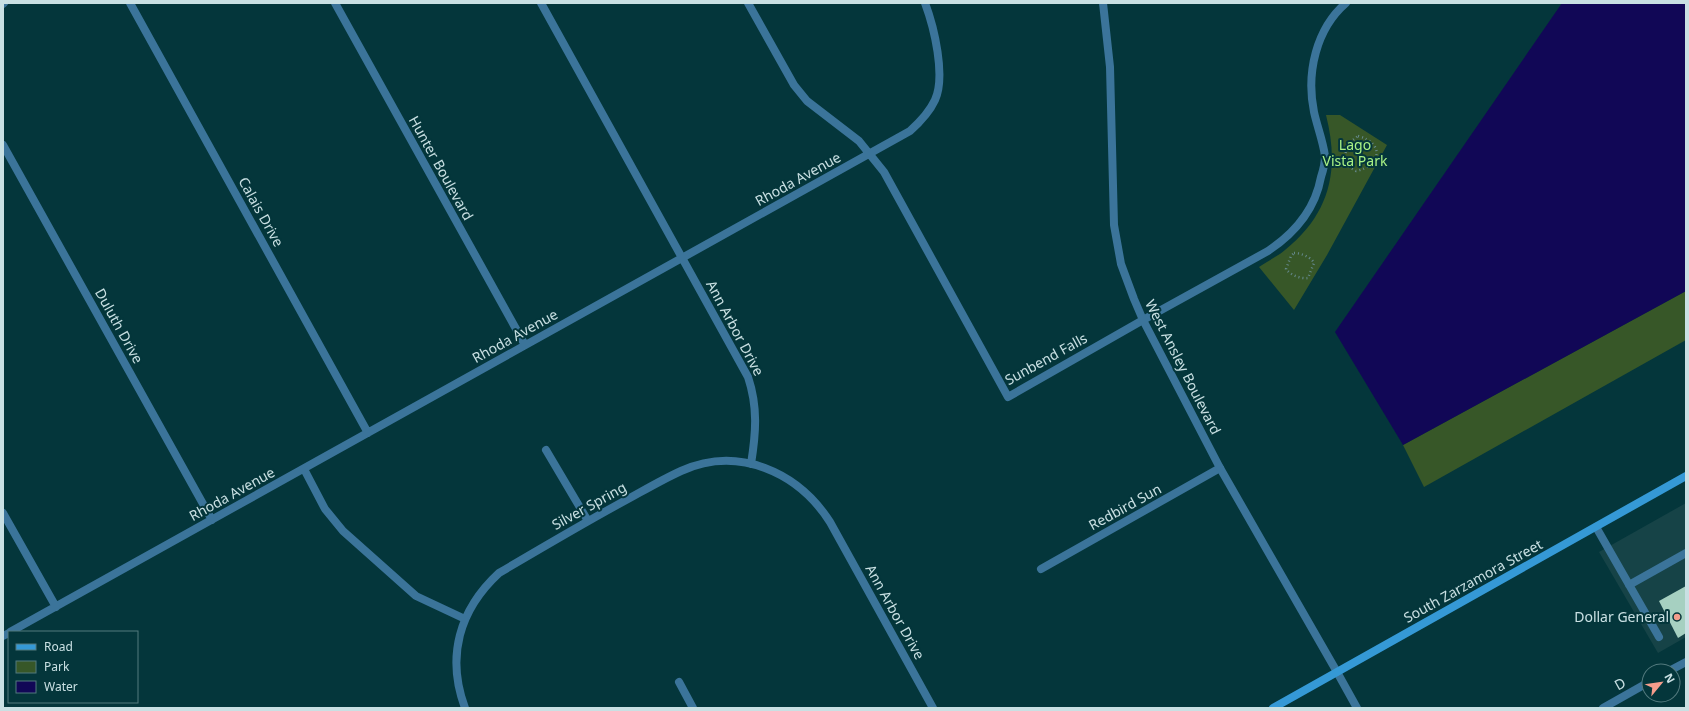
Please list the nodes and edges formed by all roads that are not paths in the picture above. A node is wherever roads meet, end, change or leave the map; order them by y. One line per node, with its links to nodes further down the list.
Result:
1 (130, 3): 13 (street, Calais Drive)
2 (335, 3): 12 (street, Hunter Boulevard)
3 (541, 3): 10 (street, Ann Arbor Drive)
4 (748, 3): 9 (street, Sunbend Falls)
5 (925, 3): 9 (street, Rhoda Avenue)
6 (1103, 3): 11 (street, West Ansley Boulevard)
7 (1346, 3): 11 (street, Sunbend Falls)
8 (3, 145): 20 (street, Duluth Drive)
9 (870, 154): 10 (street, Rhoda Avenue); 11 (street, Sunbend Falls)
10 (683, 258): 12 (street, Rhoda Avenue); 15 (street, Ann Arbor Drive)
11 (1143, 320): 16 (street, West Ansley Boulevard)
12 (525, 345): 13 (street, Rhoda Avenue)
13 (368, 433): 17 (street, Rhoda Avenue)
14 (546, 450): 21 (street)
15 (751, 464): 21 (street, Silver Spring); 35 (street, Ann Arbor Drive)
16 (1220, 468): 24 (street, Redbird Sun); 30 (street, West Ansley Boulevard)
17 (304, 469): 20 (street, Rhoda Avenue); 27 (street)
18 (1686, 476): 22 (main road, South Zarzamora Street)
19 (3, 513): 26 (street)
20 (212, 520): 26 (street, Rhoda Avenue)
21 (588, 521): 27 (street, Silver Spring)
22 (1596, 526): 25 (street); 30 (main road, South Zarzamora Street)
23 (1686, 553): 25 (street)
24 (1041, 568)
25 (1629, 585): 29 (street)
26 (56, 607): 28 (street, Rhoda Avenue)
27 (464, 619): 33 (street, Silver Spring)
28 (12, 631)
29 (1658, 637)
30 (1337, 672): 36 (main road, South Zarzamora Street); 37 (street, West Ansley Boulevard)
31 (679, 682): 34 (street)
32 (1641, 687): 38 (street, D)
33 (466, 708)
34 (693, 708)
35 (933, 708)
36 (1272, 708)
37 (1357, 708)
38 (1604, 708)

